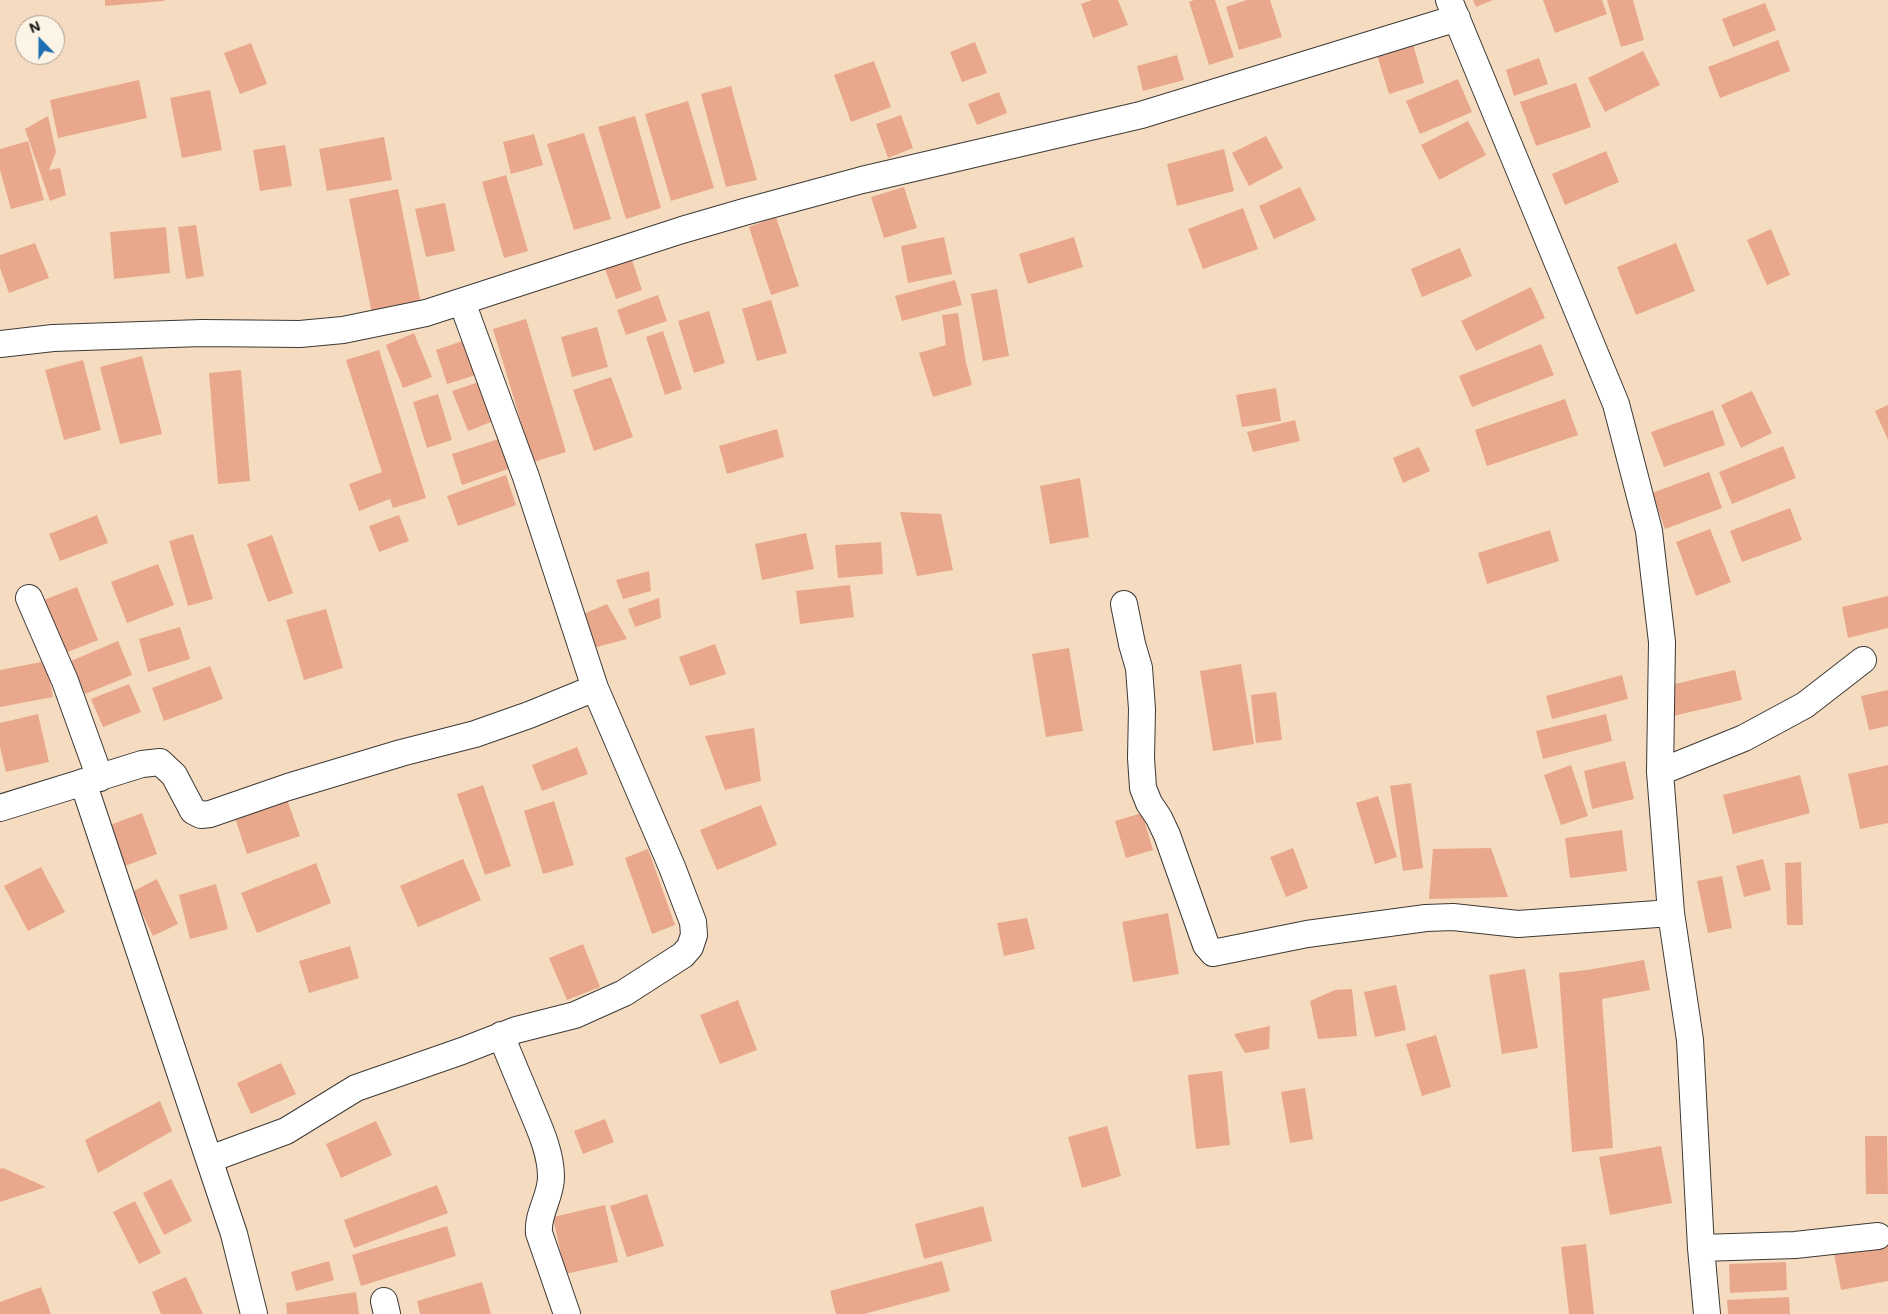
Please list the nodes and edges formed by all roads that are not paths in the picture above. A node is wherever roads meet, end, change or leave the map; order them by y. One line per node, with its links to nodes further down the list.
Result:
1 (1453, 9): 2 (street); 8 (street)
2 (462, 302): 3 (street); 7 (street)
3 (0, 344)
4 (29, 598): 9 (street)
5 (1124, 604): 11 (street)
6 (1863, 660): 8 (street)
7 (595, 688): 9 (street); 12 (street)
8 (1660, 772): 11 (street)
9 (91, 780): 10 (street); 13 (street)
10 (0, 808)
11 (1671, 913): 15 (street)
12 (501, 1035): 13 (street); 17 (street)
13 (210, 1159): 16 (street)
14 (1878, 1236): 15 (street)
15 (1701, 1248): 18 (street)
16 (254, 1314)
17 (567, 1314)
18 (1707, 1314)

